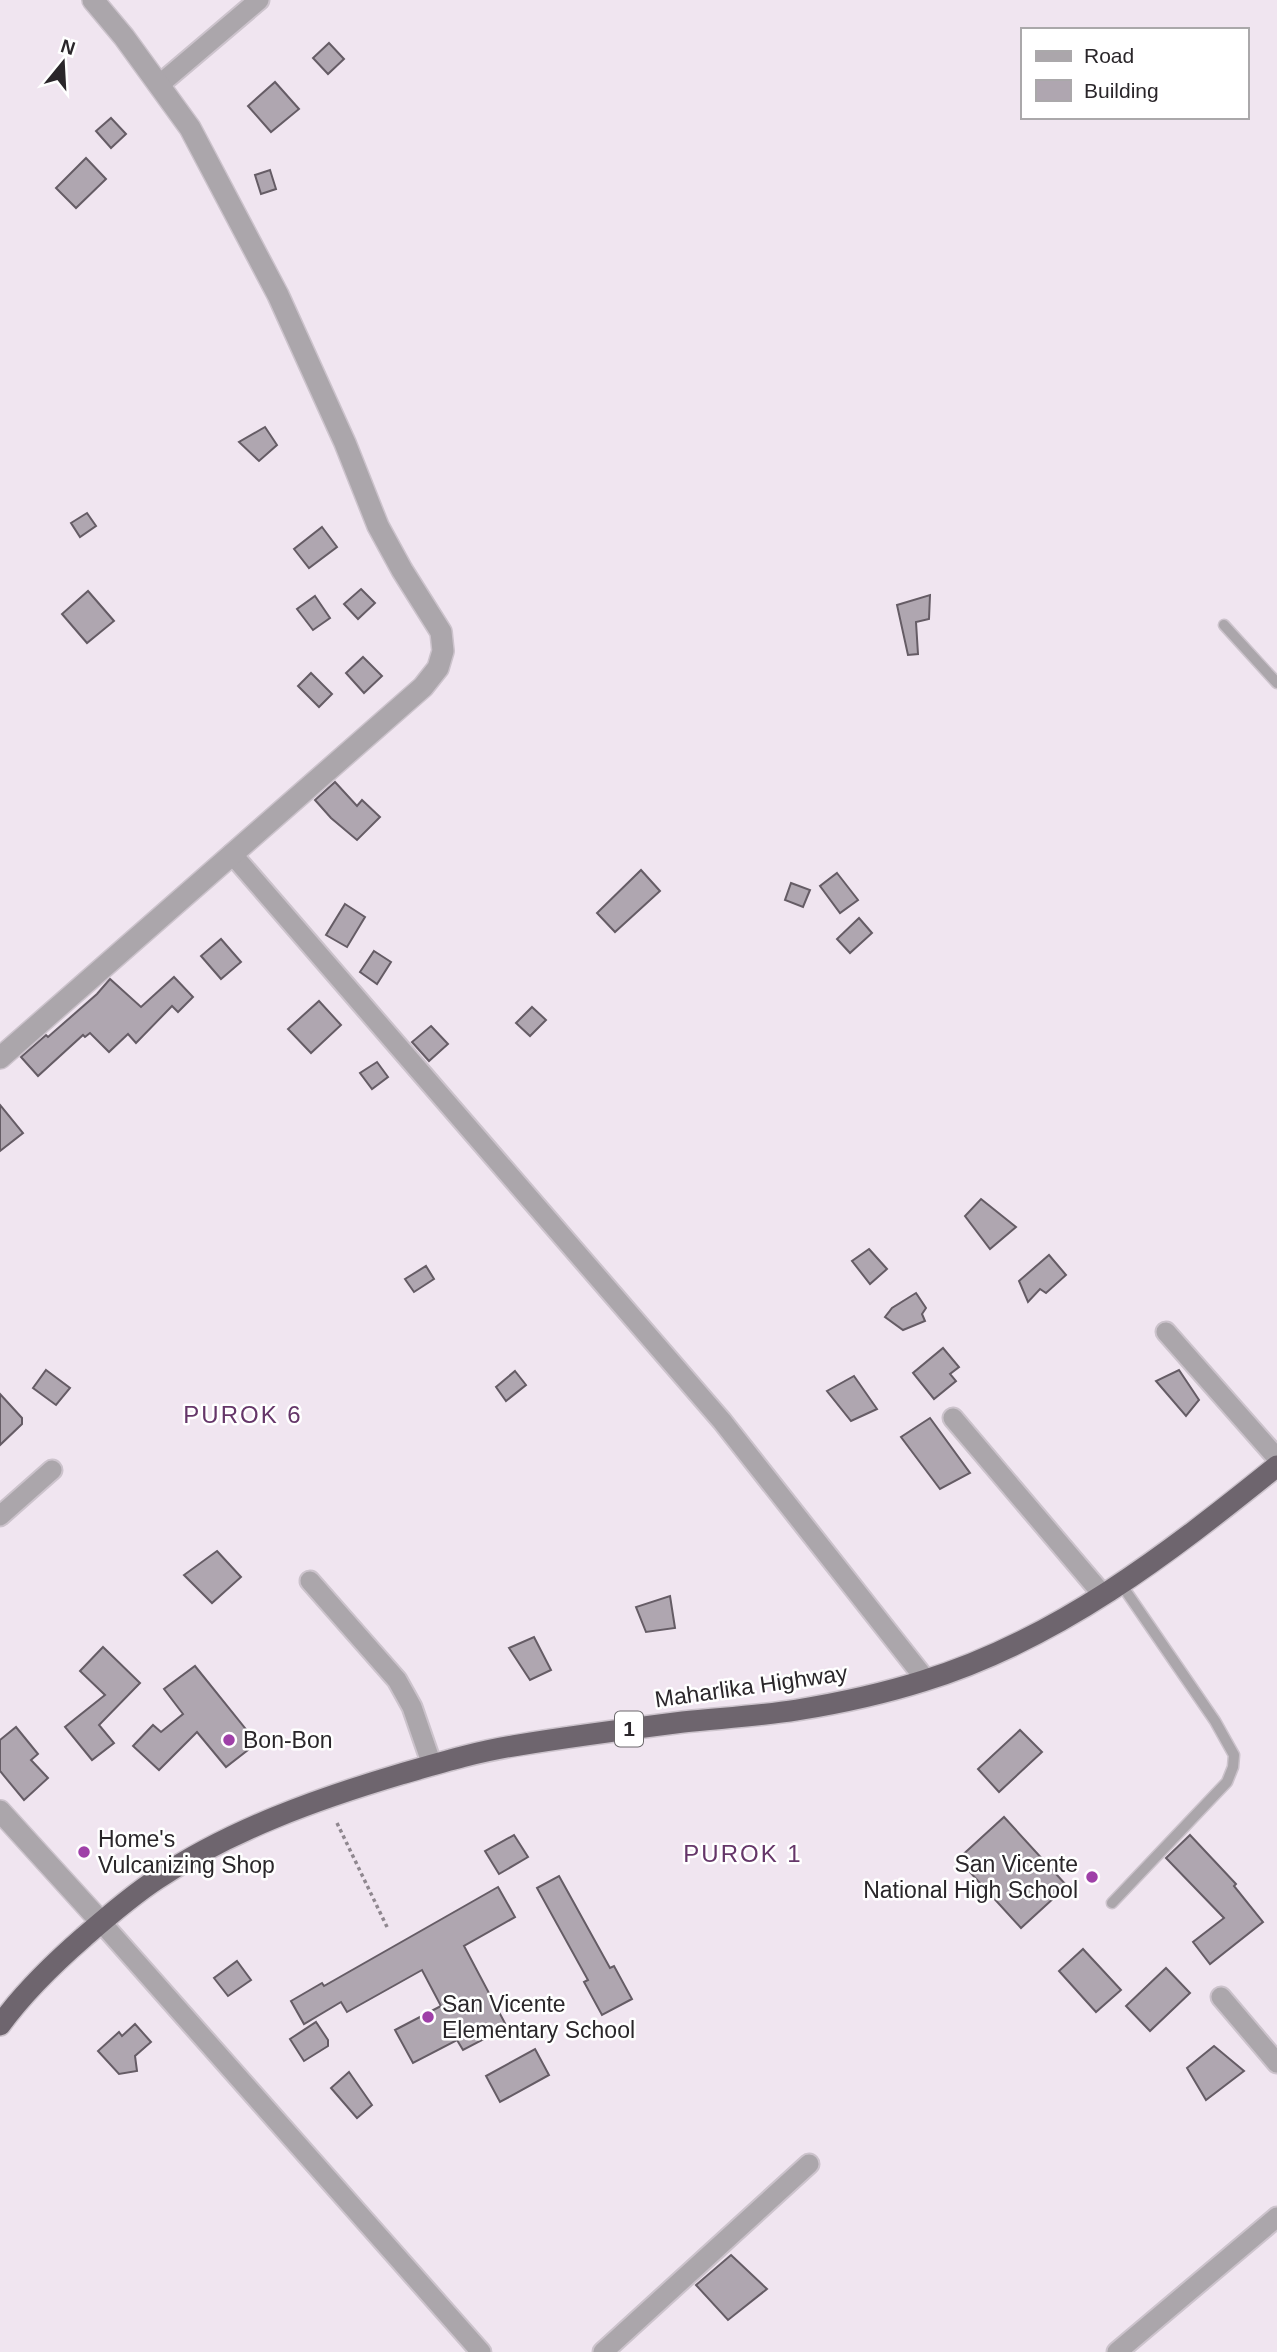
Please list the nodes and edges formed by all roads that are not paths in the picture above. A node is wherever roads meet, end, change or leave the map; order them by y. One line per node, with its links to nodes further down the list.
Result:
1 (93, 0): 3 (street)
2 (259, 0): 3 (street)
3 (159, 85): 6 (street)
4 (1224, 625): 5 (lane)
5 (1277, 683)
6 (232, 854): 7 (street); 17 (street)
7 (0, 1058)
8 (1166, 1332): 10 (street)
9 (953, 1418): 16 (street)
10 (1277, 1458)
11 (1277, 1466): 15 (highway, Maharlika Highway / 1)
12 (52, 1470): 13 (street)
13 (0, 1516)
14 (310, 1581): 18 (street)
15 (1121, 1584): 16 (highway, Maharlika Highway / 1); 20 (lane)
16 (1103, 1595): 17 (highway, Maharlika Highway / 1)
17 (926, 1680): 18 (highway, Maharlika Highway / 1)
18 (432, 1765): 21 (highway, Maharlika Highway / 1)
19 (0, 1811): 21 (street)
20 (1112, 1903)
21 (102, 1922): 23 (highway, Maharlika Highway / 1); 27 (street)
22 (1221, 1997): 24 (street)
23 (0, 2025)
24 (1277, 2063)
25 (809, 2164): 28 (street)
26 (1277, 2217): 29 (street)
27 (481, 2352)
28 (603, 2352)
29 (1117, 2352)

